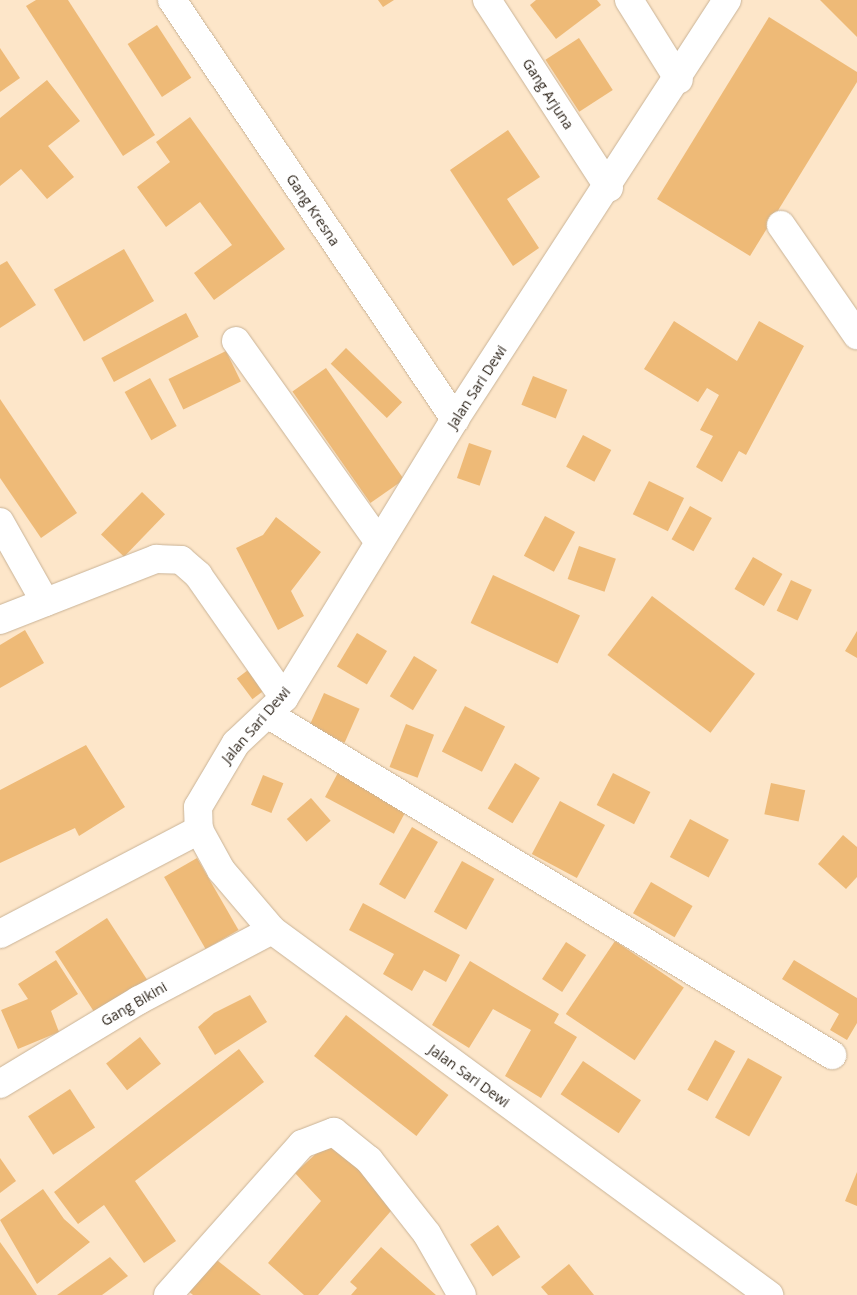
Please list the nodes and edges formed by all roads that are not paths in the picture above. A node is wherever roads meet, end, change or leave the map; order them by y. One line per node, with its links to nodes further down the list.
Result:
1 (172, 0): 10 (street, Gang Kresna)
2 (486, 0): 6 (street, Gang Arjuna)
3 (629, 0): 5 (street)
4 (727, 0): 5 (street, Jalan Sari Dewi)
5 (678, 80): 6 (street, Jalan Sari Dewi)
6 (609, 188): 10 (street, Jalan Sari Dewi)
7 (781, 225): 8 (street)
8 (857, 335)
9 (236, 341): 12 (street)
10 (455, 419): 12 (street, Jalan Sari Dewi)
11 (0, 522): 13 (street)
12 (379, 542): 15 (street, Jalan Sari Dewi)
13 (45, 602): 14 (street); 15 (street)
14 (0, 620)
15 (277, 706): 16 (street, Jalan Sari Dewi); 19 (street)
16 (199, 830): 17 (street, Jalan Sari Dewi); 18 (street)
17 (272, 930): 20 (street, Gang Bikini); 23 (street, Jalan Sari Dewi)
18 (0, 934)
19 (832, 1056)
20 (0, 1084)
21 (168, 1295): 22 (street)
22 (462, 1295)
23 (769, 1295)

